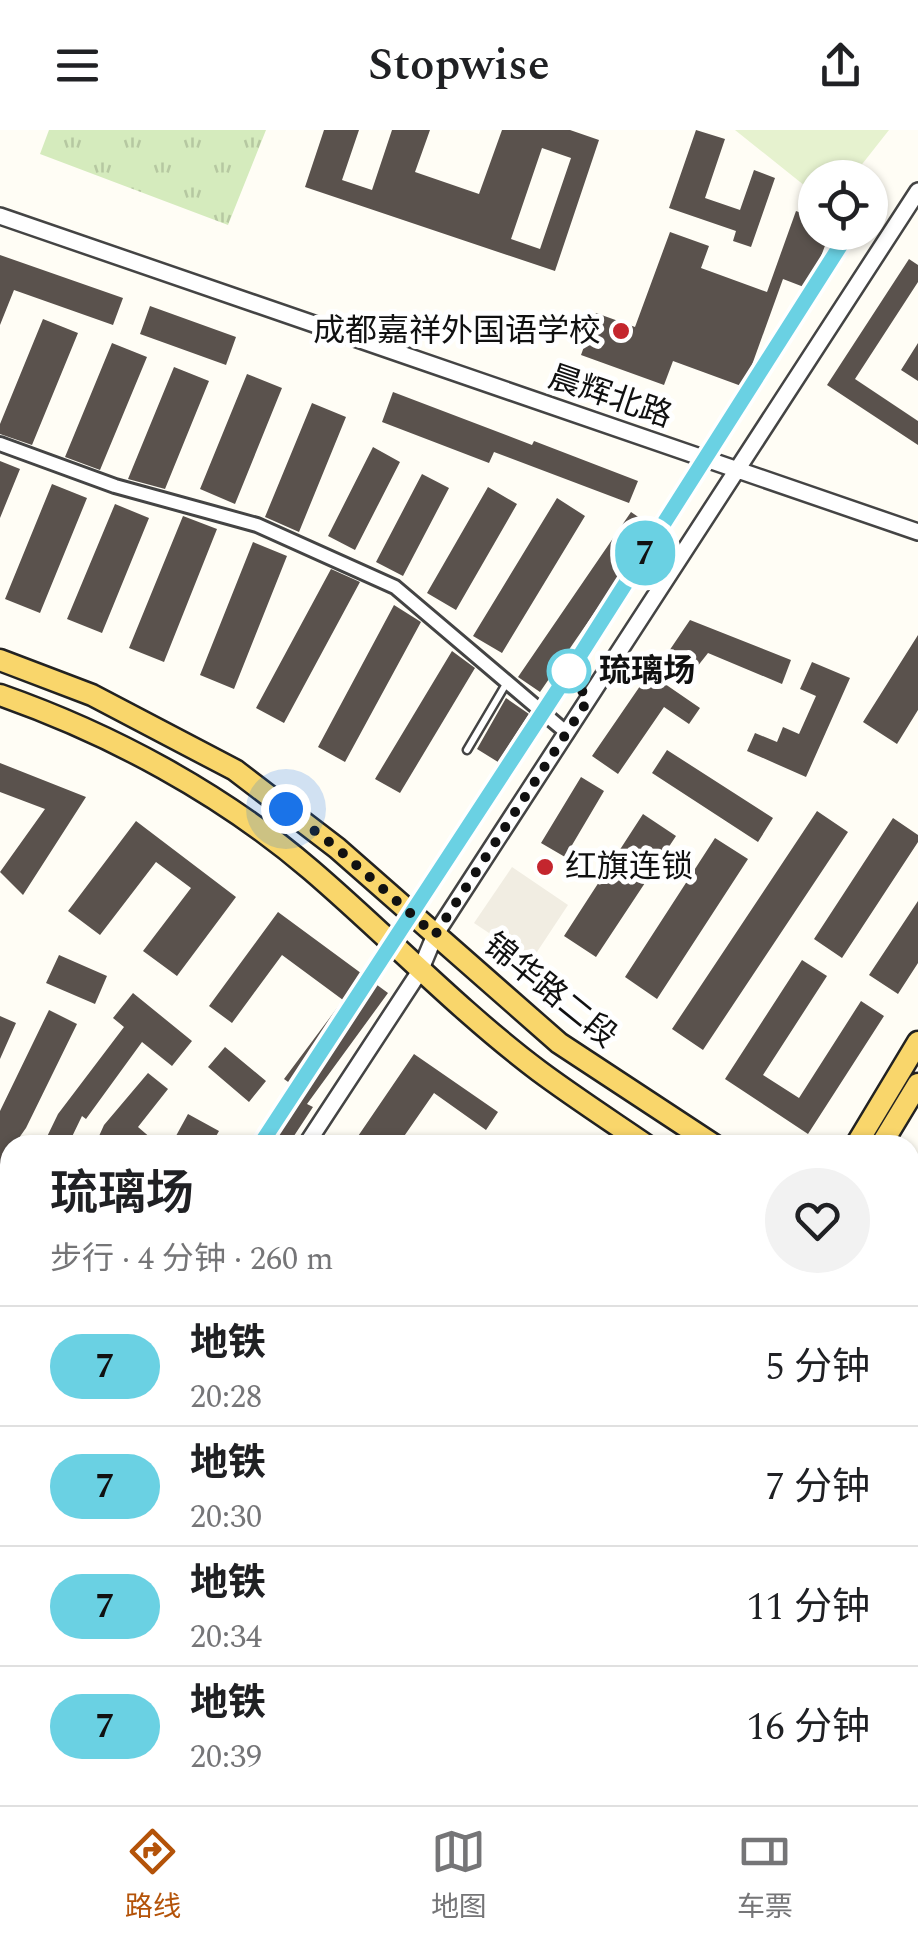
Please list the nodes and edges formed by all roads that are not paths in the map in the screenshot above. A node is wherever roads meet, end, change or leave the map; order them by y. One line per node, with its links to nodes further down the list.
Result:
1 (918, 191): 4 (street)
2 (0, 216): 4 (street, 晨辉北路)
3 (0, 444): 7 (street)
4 (737, 469): 5 (street, 晨辉北路); 9 (street)
5 (918, 532)
6 (0, 660): 11 (main road, 锦华路二段)
7 (507, 682): 9 (street); 10 (lane)
8 (0, 695): 12 (main road, 锦华路二段)
9 (567, 733): 11 (street)
10 (466, 750)
11 (435, 935): 12 (street); 17 (main road, 锦华路二段)
12 (420, 972): 15 (street); 16 (main road, 锦华路二段)
13 (918, 1042): 18 (main road)
14 (918, 1084): 19 (main road)
15 (313, 1135)
16 (631, 1135)
17 (699, 1135)
18 (862, 1135)
19 (888, 1135)

